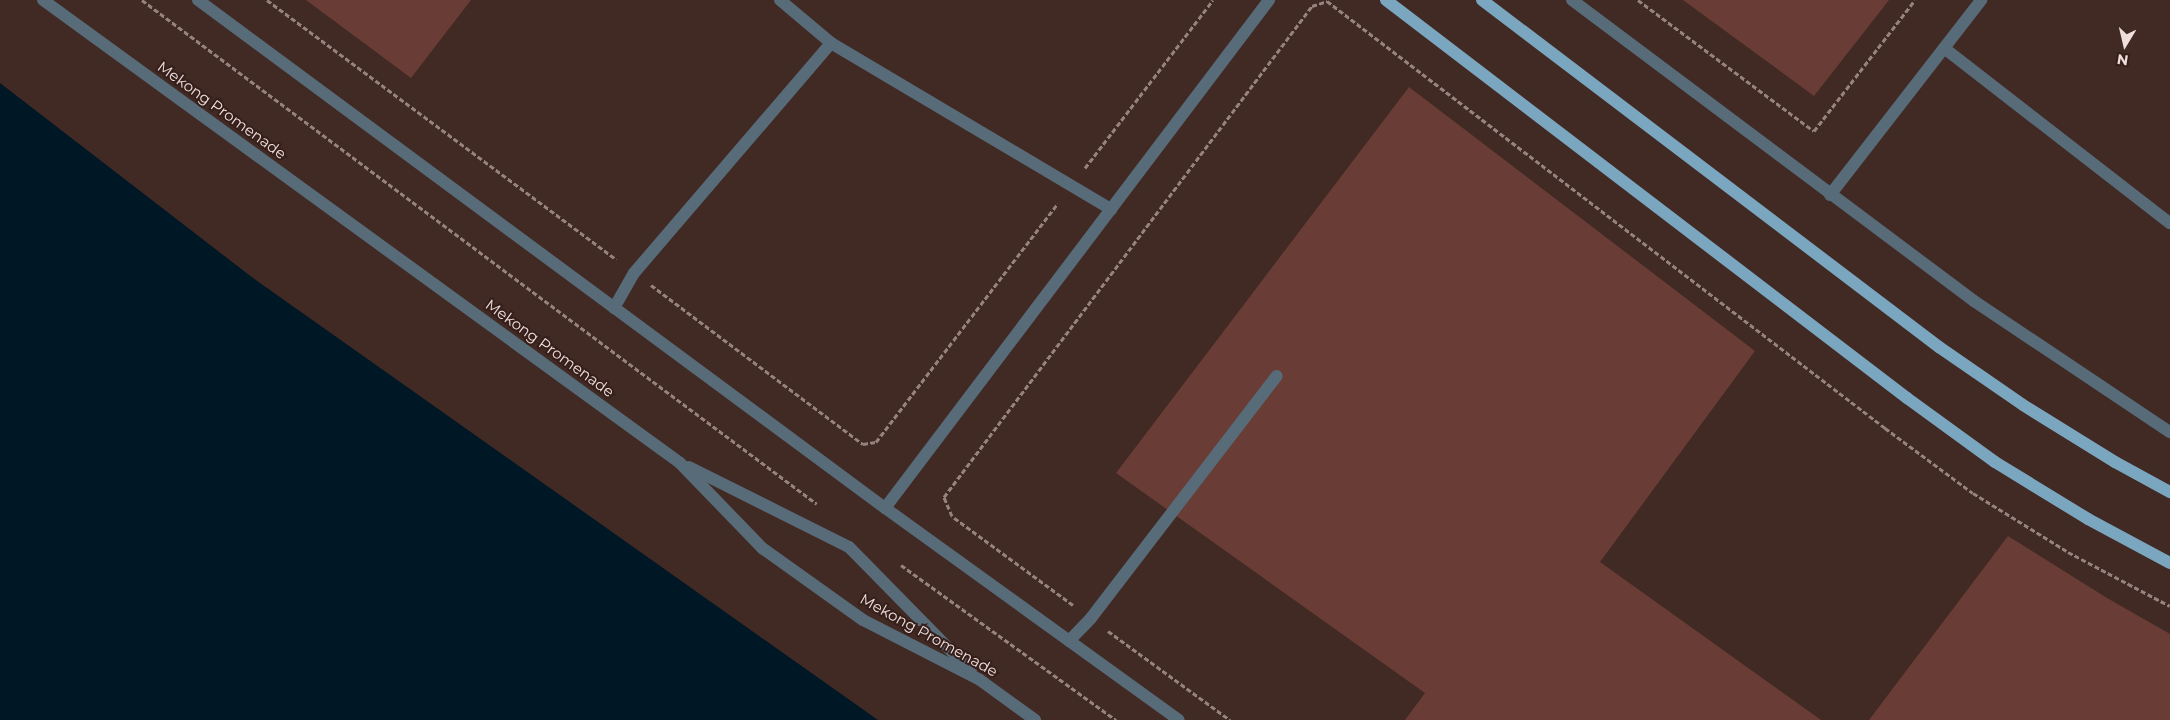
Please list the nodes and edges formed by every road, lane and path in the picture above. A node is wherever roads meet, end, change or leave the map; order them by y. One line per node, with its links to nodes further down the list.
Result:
1 (43, 0): 24 (street, Mekong Promenade)
2 (142, 0): 26 (path)
3 (198, 0): 21 (street)
4 (267, 0): 20 (path)
5 (780, 0): 14 (street)
6 (1213, 0): 16 (path)
7 (1269, 0): 18 (street)
8 (1386, 0): 28 (main road)
9 (1482, 0): 25 (main road)
10 (1572, 0): 17 (street)
11 (1638, 0): 12 (path)
12 (1915, 0)
13 (1981, 0): 15 (street)
14 (832, 43): 16 (street); 20 (street)
15 (1944, 48): 17 (street); 19 (street)
16 (1072, 186): 18 (street); 20 (path)
17 (1830, 195): 23 (street)
18 (1111, 209): 27 (street)
19 (2170, 223)
20 (634, 273): 21 (street)
21 (614, 308): 27 (street)
22 (1276, 376): 31 (street)
23 (2170, 432)
24 (680, 462): 33 (street, Mekong Promenade); 33 (street)
25 (2170, 492)
26 (819, 505)
27 (885, 508): 32 (street)
28 (2170, 563)
29 (899, 564): 35 (path)
30 (2170, 606): 31 (path)
31 (1091, 618): 32 (street); 37 (path)
32 (1069, 641): 36 (street)
33 (980, 680): 34 (street, Mekong Promenade)
34 (1035, 720)
35 (1116, 720)
36 (1179, 720)
37 (1230, 720)

